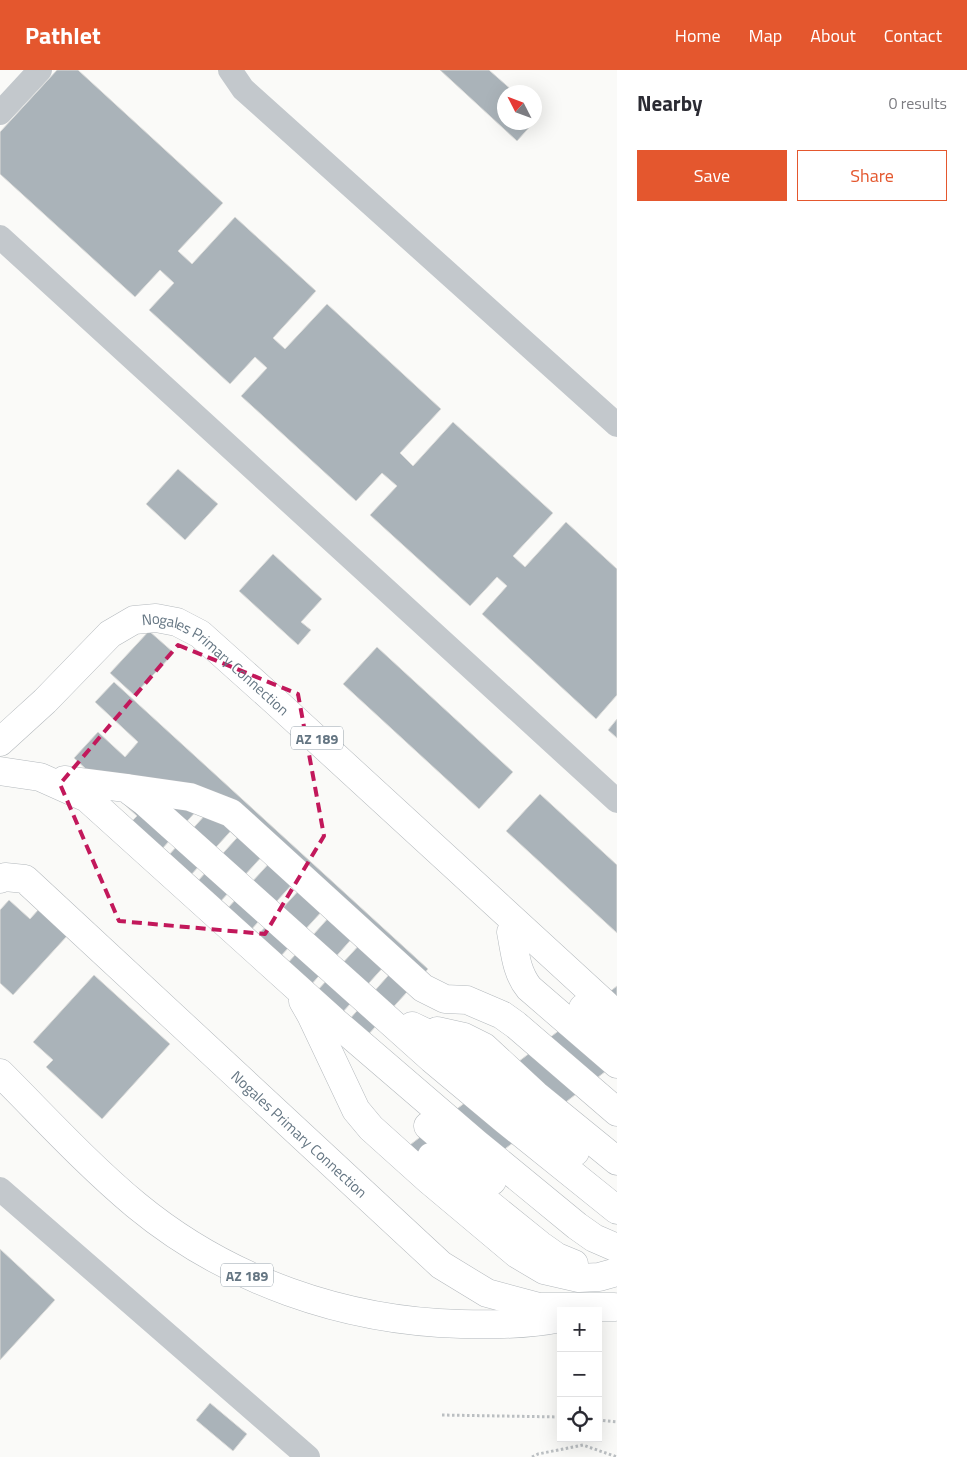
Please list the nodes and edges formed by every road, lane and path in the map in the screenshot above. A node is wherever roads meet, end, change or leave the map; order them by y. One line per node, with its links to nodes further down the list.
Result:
1 (40, 70): 3 (lane)
2 (230, 70): 5 (lane)
3 (0, 113)
4 (0, 237): 10 (lane)
5 (617, 425)
6 (0, 742): 13 (highway, Nogales Primary Connection / AZ 189)
7 (0, 771): 8 (highway)
8 (40, 777): 9 (highway); 15 (highway)
9 (126, 788): 16 (highway); 19 (highway)
10 (617, 801)
11 (0, 861): 12 (highway, Nogales Primary Connection)
12 (13, 879): 36 (highway, Nogales Primary Connection)
13 (494, 901): 14 (highway, Nogales Primary Connection / AZ 189); 18 (highway, Nogales Primary Connection / AZ 189)
14 (511, 932): 20 (highway, Nogales Primary Connection / AZ 189); 22 (highway, Nogales Primary Connection / AZ 189)
15 (277, 969): 17 (highway); 32 (highway)
16 (467, 1000): 24 (highway); 25 (highway); 26 (highway)
17 (311, 1015): 21 (highway); 33 (highway)
18 (617, 1015)
19 (401, 1023): 27 (highway); 28 (highway); 30 (highway); 31 (highway)
20 (617, 1038)
21 (332, 1057): 34 (highway); 35 (highway)
22 (617, 1064)
23 (0, 1074): 37 (highway, AZ 189)
24 (617, 1089)
25 (617, 1112)
26 (617, 1136)
27 (617, 1161)
28 (617, 1187)
29 (0, 1189): 42 (lane)
30 (617, 1210)
31 (617, 1232)
32 (617, 1248)
33 (617, 1256)
34 (617, 1266)
35 (617, 1272)
36 (608, 1308)
37 (557, 1318)
38 (442, 1415): 39 (path)
39 (557, 1418)
40 (602, 1420): 41 (path)
41 (617, 1422)
42 (308, 1457)
43 (532, 1457): 44 (path)
44 (617, 1457)

